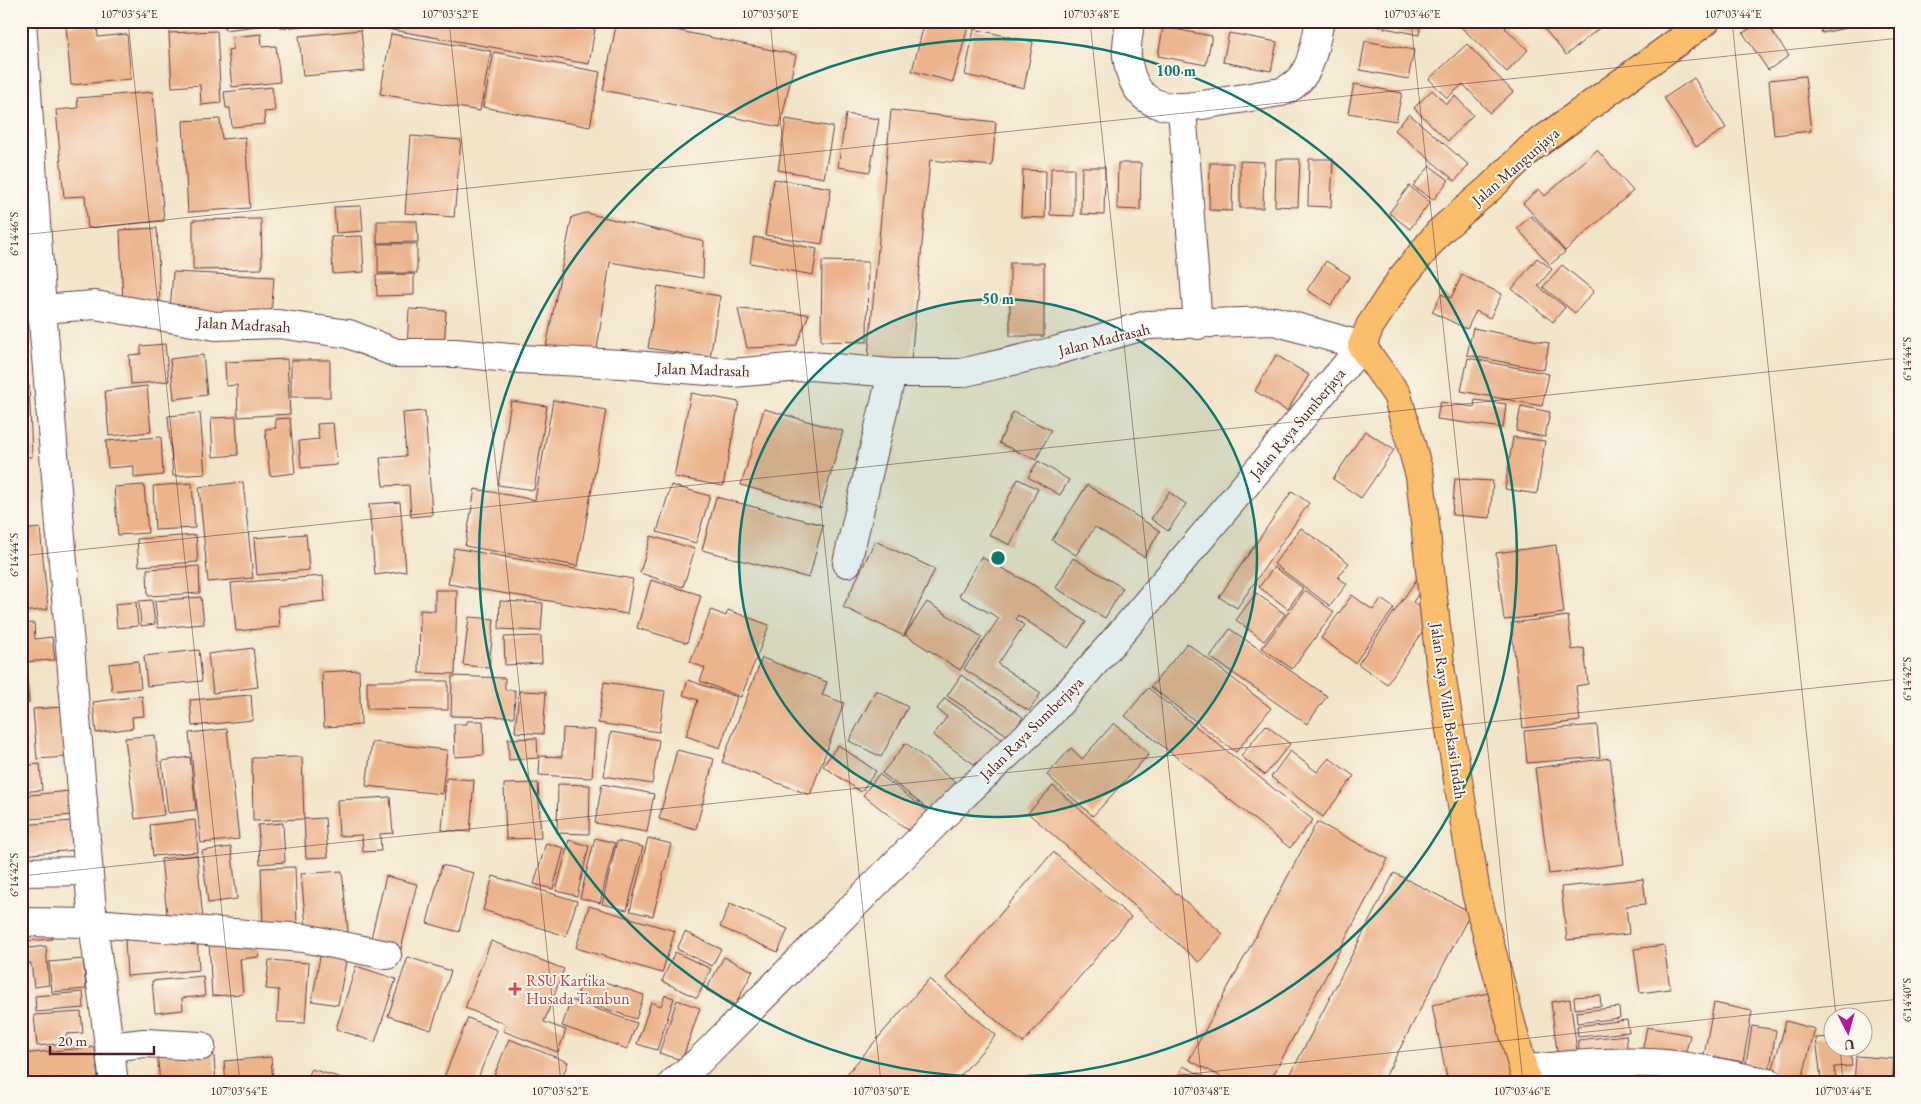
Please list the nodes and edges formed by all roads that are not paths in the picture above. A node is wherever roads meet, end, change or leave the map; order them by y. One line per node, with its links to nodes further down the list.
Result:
1 (22, 21): 6 (street)
2 (1130, 21): 5 (street)
3 (1320, 21): 5 (street)
4 (1706, 21): 8 (main road, Jalan Mangunjaya)
5 (1182, 108): 7 (street)
6 (32, 306): 9 (street, Jalan Madrasah); 11 (street)
7 (1198, 325): 8 (street, Jalan Madrasah); 9 (street, Jalan Madrasah)
8 (1362, 346): 18 (main road, Jalan Raya Villa Bekasi Indah); 20 (street, Jalan Raya Sumberjaya)
9 (892, 373): 10 (street)
10 (847, 562)
11 (88, 871): 12 (street); 14 (street)
12 (21, 872)
13 (21, 922): 14 (street)
14 (93, 923): 15 (street); 17 (street)
15 (386, 955)
16 (201, 1046): 17 (street)
17 (110, 1047): 19 (street)
18 (1525, 1076): 21 (street)
19 (114, 1083)
20 (673, 1083)
21 (1770, 1083)

